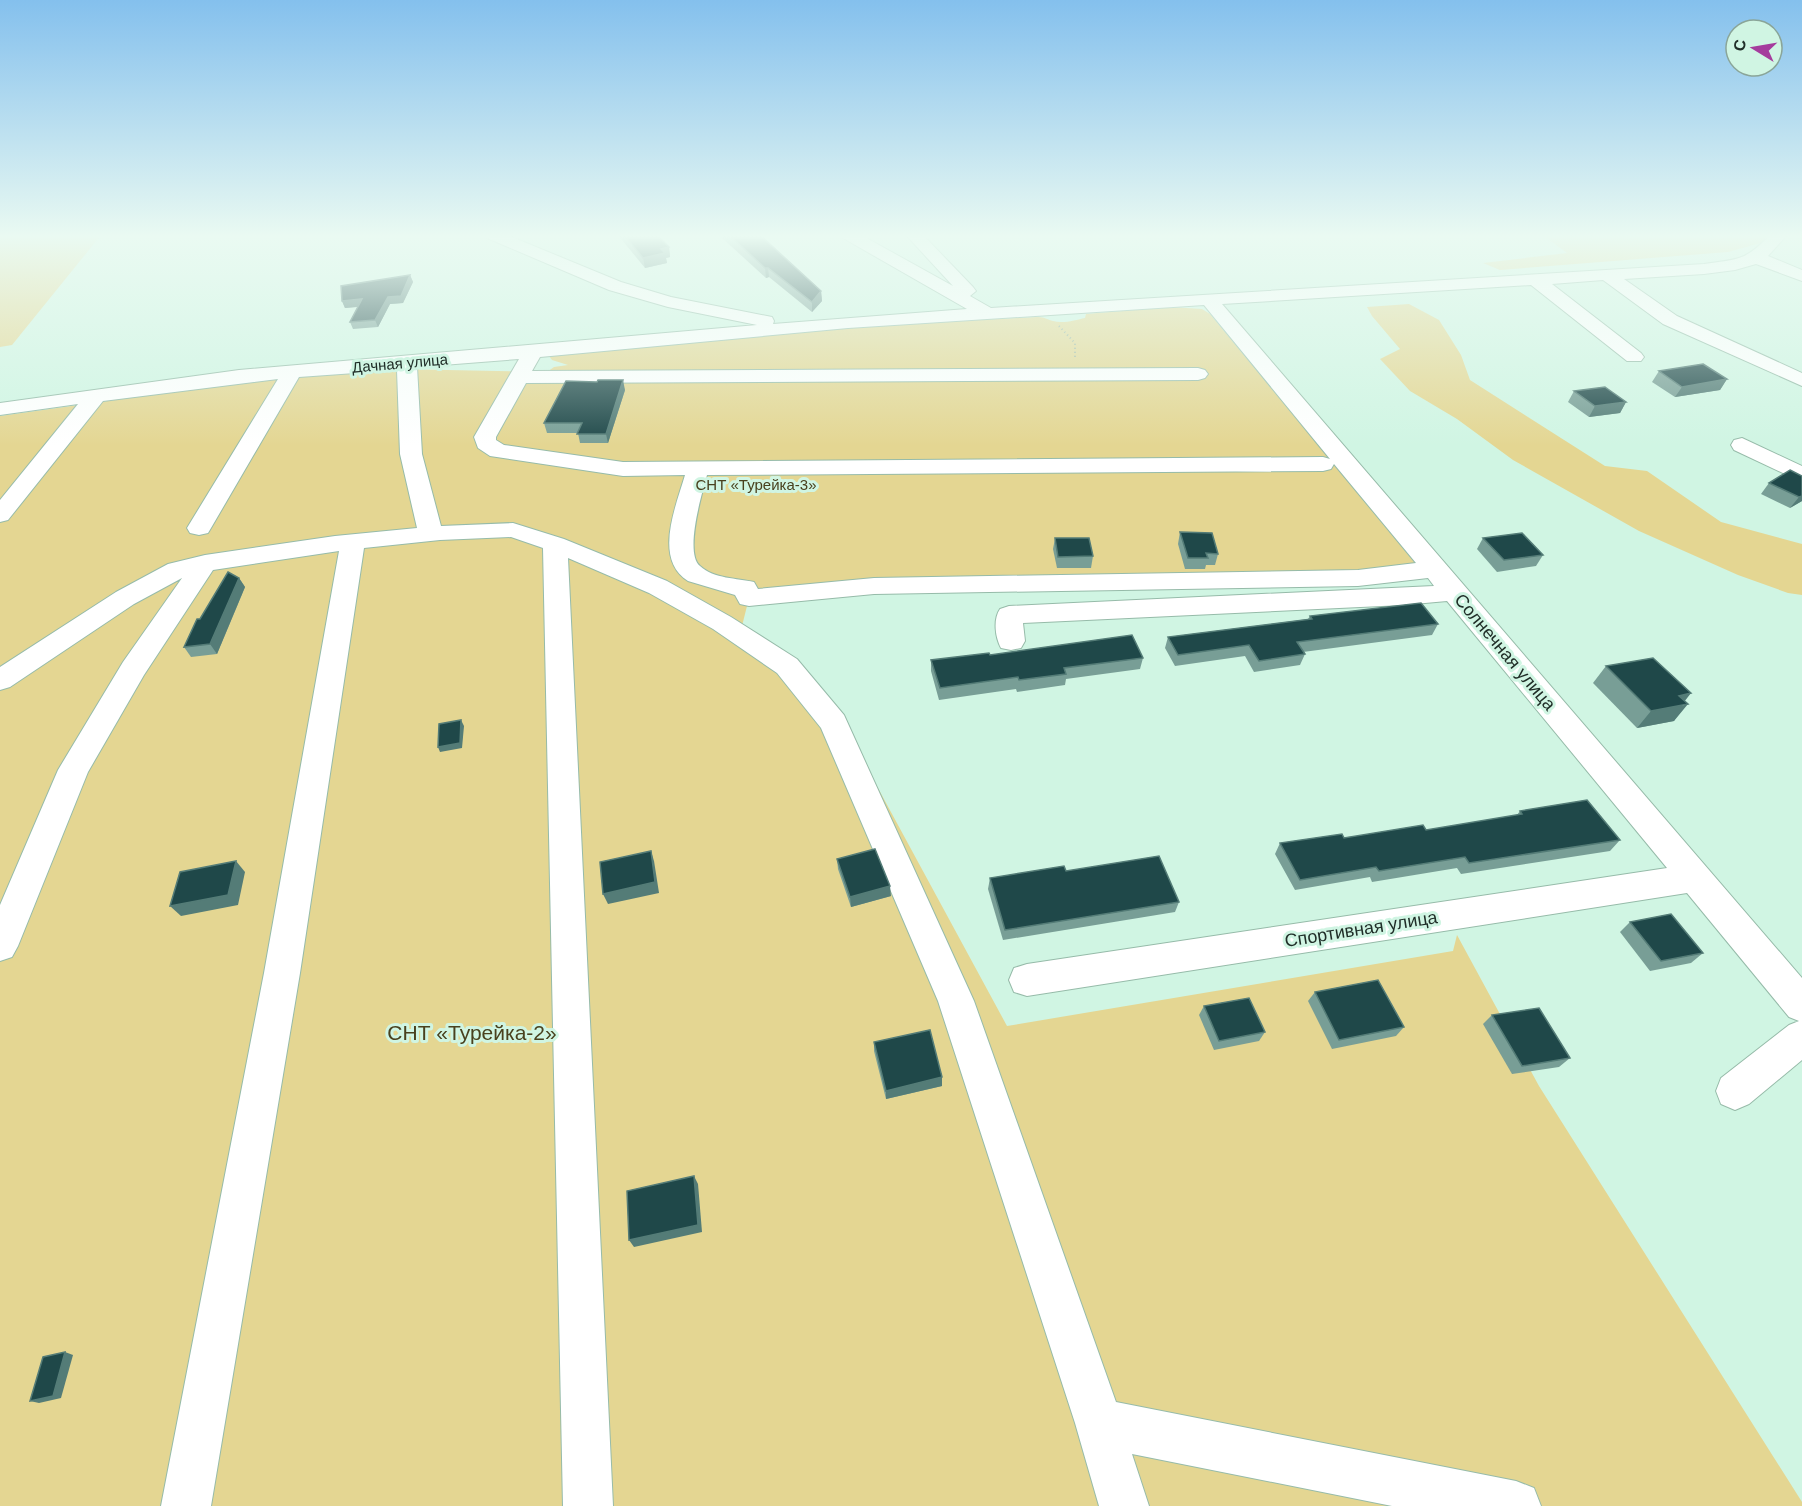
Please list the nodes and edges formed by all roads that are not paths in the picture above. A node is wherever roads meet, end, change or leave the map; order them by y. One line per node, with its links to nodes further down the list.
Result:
1 (685, 305): 9 (street)
2 (973, 305): 8 (street)
3 (980, 305): 8 (street)
4 (1109, 305): 8 (street, Дачная улица)
5 (1213, 305): 29 (street, Солнечная улица)
6 (1568, 305): 11 (street)
7 (1649, 305): 16 (street)
8 (987, 313): 9 (street, Дачная улица)
9 (801, 328): 10 (street, Дачная улица)
10 (532, 352): 12 (street, Дачная улица); 15 (street)
11 (1634, 357)
12 (399, 364): 13 (street, Дачная улица); 25 (street)
13 (293, 372): 17 (street, Дачная улица); 24 (street)
14 (1198, 374): 15 (street)
15 (519, 377): 21 (street)
16 (1802, 380)
17 (96, 396): 18 (street, Дачная улица); 23 (street)
18 (0, 410)
19 (1742, 446): 22 (street)
20 (1323, 464): 21 (street)
21 (698, 468): 29 (street)
22 (1802, 475)
23 (0, 515)
24 (199, 528)
25 (431, 534): 26 (street); 27 (street)
26 (353, 542): 28 (street); 40 (street)
27 (555, 544): 39 (street); 41 (street)
28 (205, 562): 32 (street); 34 (street)
29 (1434, 569): 30 (street, Солнечная улица)
30 (1454, 592): 31 (street); 33 (street, Солнечная улица)
31 (1011, 640)
32 (0, 680)
33 (1695, 878): 35 (street, Спортивная улица); 36 (street, Солнечная улица)
34 (0, 946)
35 (1027, 980)
36 (1802, 1005)
37 (1802, 1037): 38 (street)
38 (1735, 1091)
39 (1099, 1423): 42 (street); 43 (street)
40 (186, 1506)
41 (588, 1506)
42 (1124, 1506)
43 (1516, 1506)

